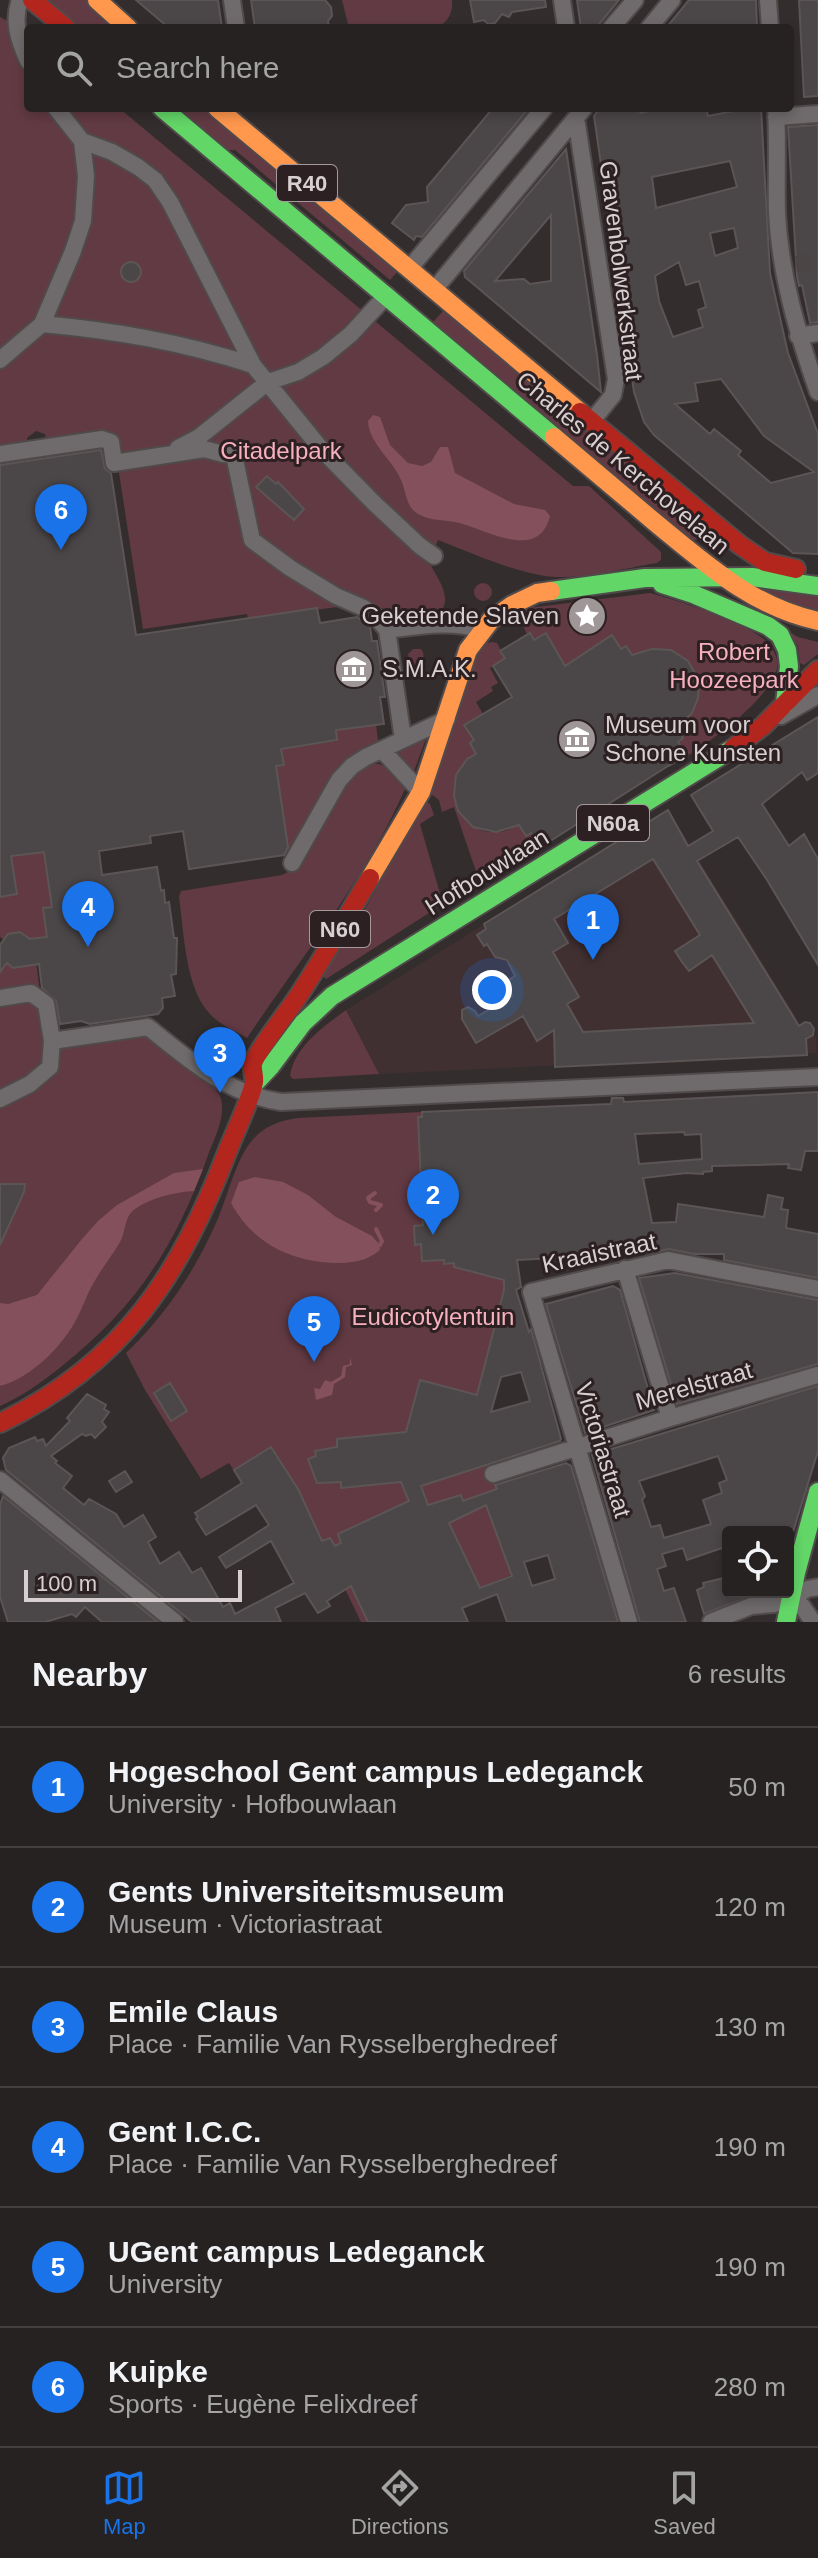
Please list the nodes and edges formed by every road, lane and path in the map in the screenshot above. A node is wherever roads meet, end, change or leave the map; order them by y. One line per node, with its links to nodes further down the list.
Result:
1 (20, 0): 16 (street)
2 (32, 0): 9 (main road)
3 (97, 0): 10 (main road)
4 (232, 0): 11 (street)
5 (562, 0): 12 (street)
6 (635, 0): 13 (street)
7 (672, 0): 14 (street)
8 (768, 0): 15 (street)
9 (61, 24)
10 (124, 24)
11 (235, 24)
12 (565, 24)
13 (614, 24)
14 (652, 24)
15 (770, 24)
16 (24, 52)
17 (59, 112): 24 (street)
18 (167, 112): 27 (main road, Charles de Kerchovelaan / R40)
19 (228, 112): 25 (main road, Charles de Kerchovelaan / R40)
20 (541, 112): 25 (street)
21 (776, 112): 23 (street); 31 (street)
22 (580, 113): 26 (street); 36 (street, Gravenbolwerkstraat)
23 (818, 114)
24 (82, 141): 29 (street); 33 (street)
25 (409, 269): 26 (main road, Charles de Kerchovelaan / R40); 27 (main road)
26 (434, 290): 28 (main road); 36 (main road, Charles de Kerchovelaan / R40)
27 (387, 295): 28 (main road, Charles de Kerchovelaan / R40); 34 (street)
28 (412, 316): 41 (main road, Charles de Kerchovelaan / R40)
29 (42, 324): 32 (street); 33 (street)
30 (818, 333): 31 (street)
31 (798, 336): 35 (street)
32 (0, 360)
33 (253, 365): 34 (street)
34 (268, 382): 38 (street); 39 (street)
35 (818, 392)
36 (591, 422): 40 (main road, Charles de Kerchovelaan / R40)
37 (0, 454): 38 (street)
38 (163, 456): 45 (street)
39 (434, 556)
40 (818, 572)
41 (721, 577): 42 (main road, N60); 43 (main road); 44 (main road, Charles de Kerchovelaan / R40)
42 (645, 578): 46 (main road, N60); 49 (main road, N60)
43 (818, 586)
44 (818, 621)
45 (387, 630): 46 (street); 52 (street)
46 (483, 630): 50 (main road, N60)
47 (818, 670): 49 (main road, Hofbouwlaan / N60a)
48 (818, 695): 51 (street, Hofbouwlaan)
49 (784, 706): 51 (main road, Hofbouwlaan / N60a)
50 (447, 719): 52 (street); 54 (main road, N60)
51 (766, 724): 59 (main road, Hofbouwlaan / N60a)
52 (403, 739): 53 (street)
53 (382, 750): 54 (street); 55 (street)
54 (421, 792): 59 (main road, N60)
55 (292, 863)
56 (0, 998): 57 (street)
57 (52, 1041): 59 (street); 60 (street)
58 (818, 1077): 59 (street)
59 (252, 1088): 66 (main road, N60)
60 (0, 1099)
61 (625, 1269): 62 (street, Kraaistraat); 63 (street, Kraaistraat); 65 (street)
62 (818, 1289)
63 (531, 1292): 67 (street, Victoriastraat)
64 (818, 1375): 65 (street, Merelstraat)
65 (670, 1418): 67 (street, Merelstraat)
66 (0, 1423)
67 (577, 1447): 68 (street, Merelstraat); 76 (street, Victoriastraat)
68 (493, 1474)
69 (0, 1480): 75 (street)
70 (818, 1492): 72 (main road)
71 (818, 1587): 73 (street)
72 (794, 1590)
73 (794, 1597)
74 (792, 1598): 77 (street); 78 (main road); 79 (street)
75 (175, 1622)
76 (629, 1622)
77 (711, 1622)
78 (786, 1622)
79 (813, 1622)

